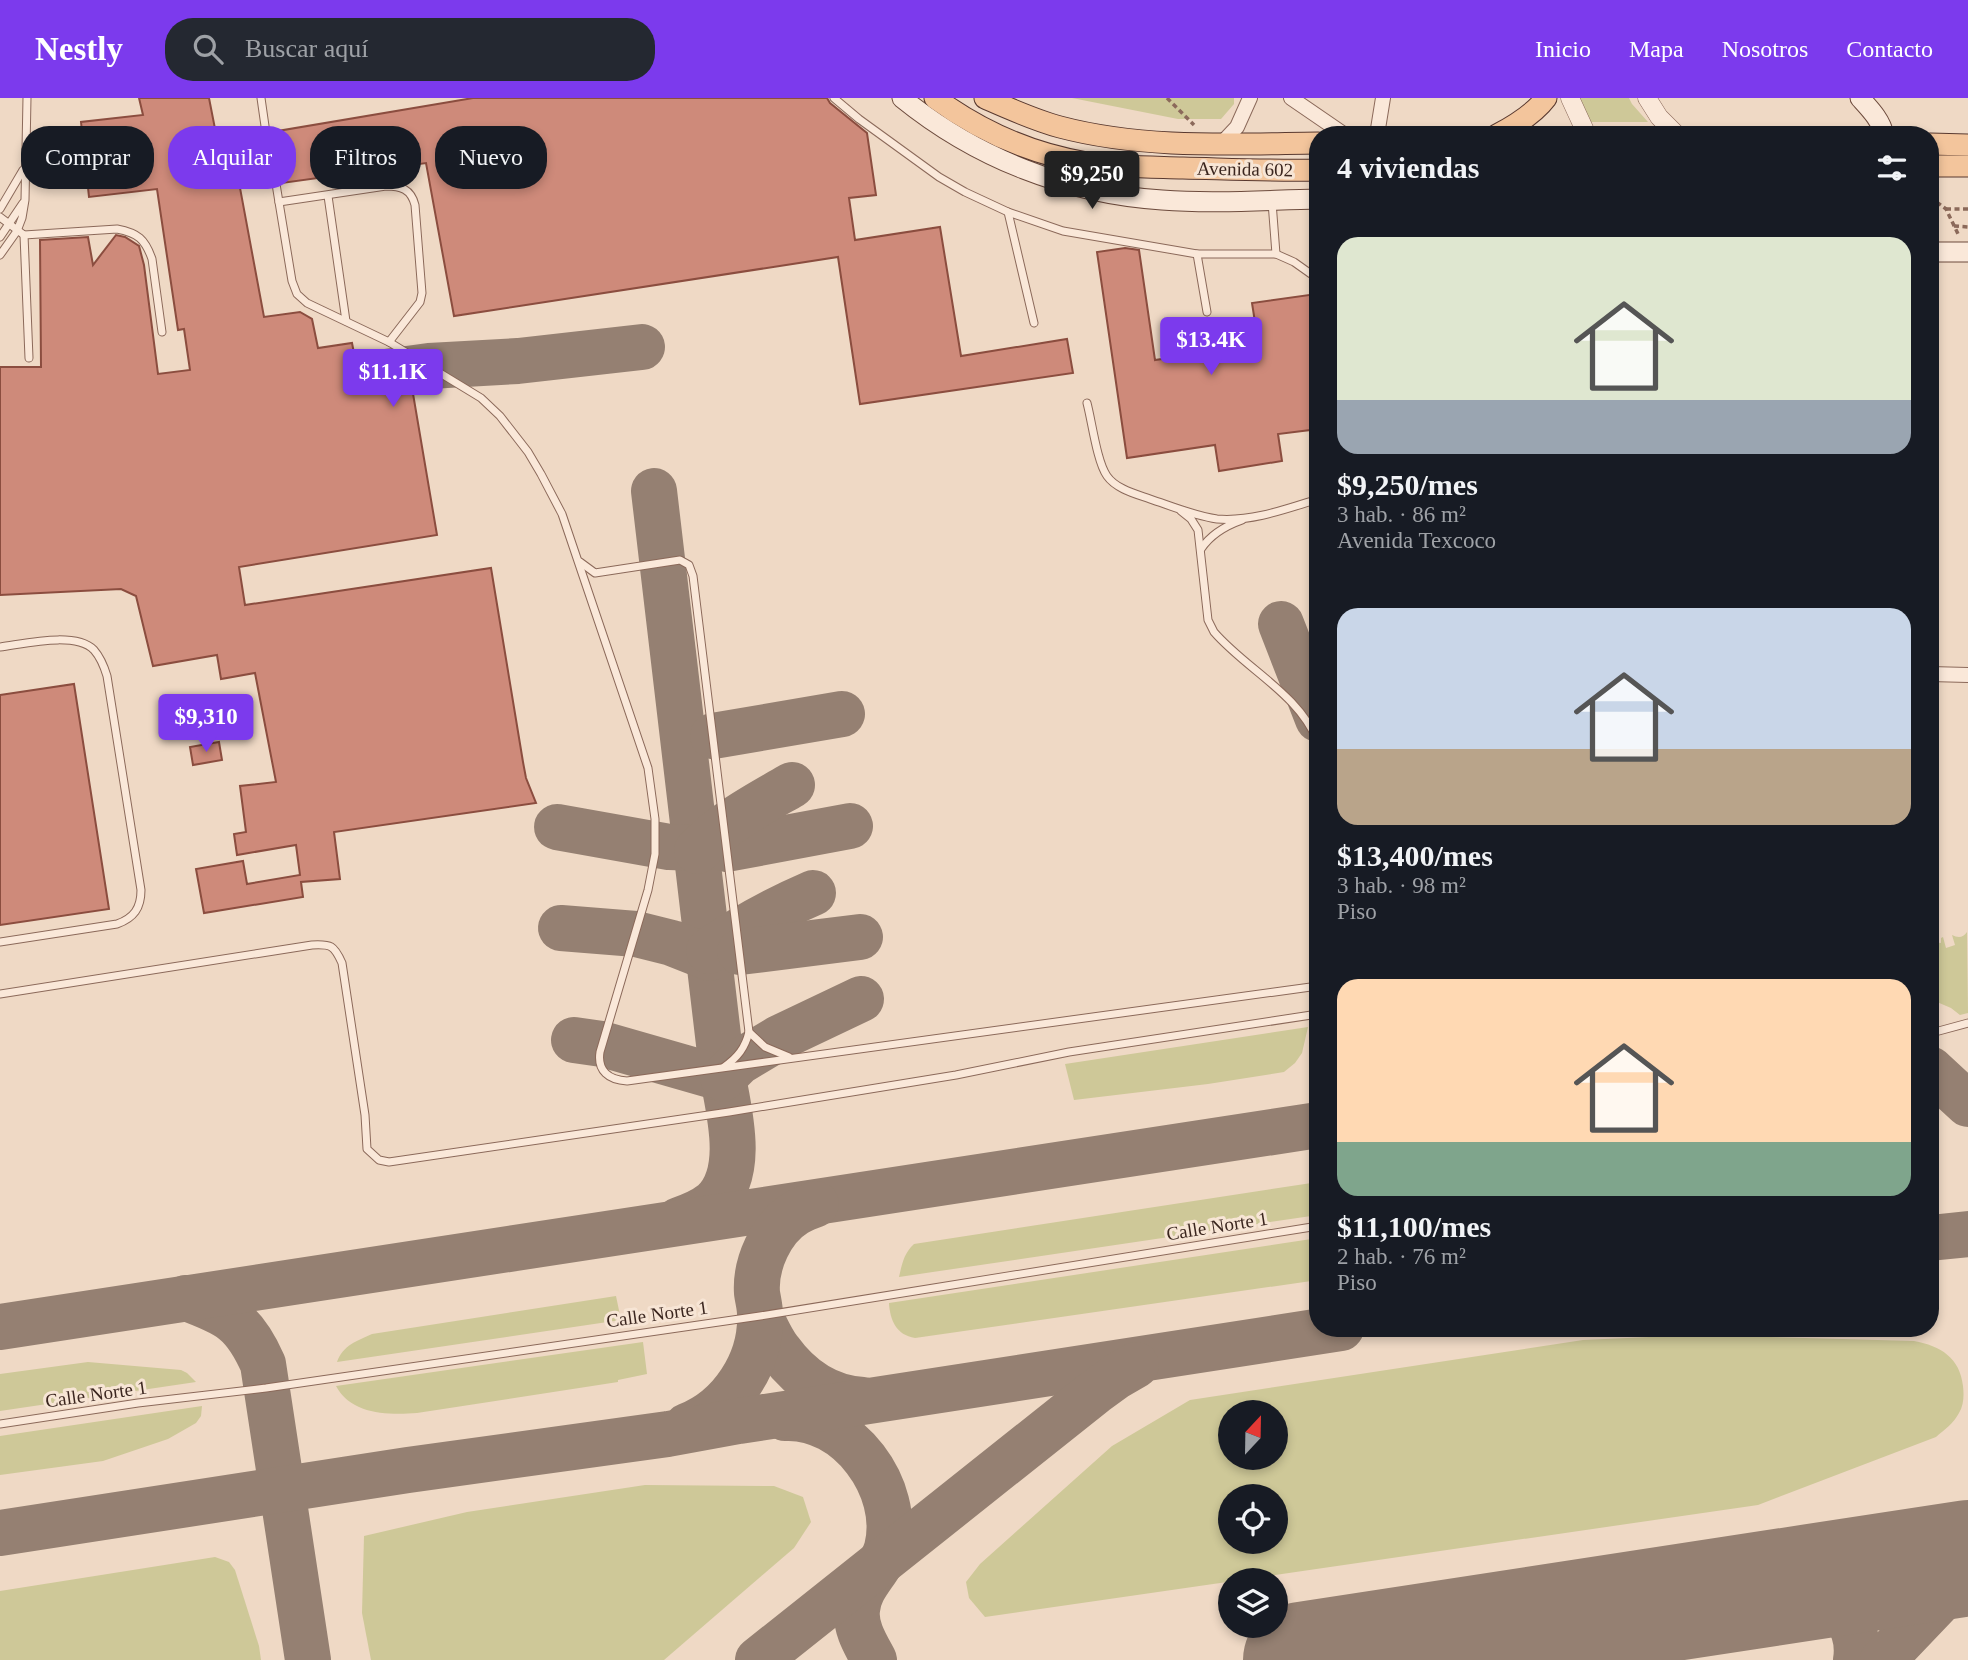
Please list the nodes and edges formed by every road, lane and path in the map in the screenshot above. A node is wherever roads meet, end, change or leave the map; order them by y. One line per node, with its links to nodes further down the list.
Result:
1 (27, 98): 15 (lane)
2 (261, 98): 16 (lane)
3 (834, 98): 42 (lane)
4 (902, 98): 36 (main road)
5 (935, 98): 29 (main road, Avenida 602)
6 (985, 98): 24 (main road, Avenida 602)
7 (1167, 98): 24 (path)
8 (1250, 98): 24 (street)
9 (1291, 98): 17 (street)
10 (1383, 98): 18 (street)
11 (1546, 98): 19 (main road)
12 (1570, 98): 20 (street)
13 (1647, 98): 21 (street)
14 (1860, 98): 22 (main road)
15 (26, 126)
16 (265, 126)
17 (1332, 126)
18 (1378, 126)
19 (1512, 126)
20 (1583, 126)
21 (1668, 126)
22 (1881, 126)
23 (1309, 143): 24 (main road, Avenida 602)
24 (1217, 144)
25 (1939, 144): 26 (main road)
26 (1968, 145)
27 (1939, 166): 28 (main road)
28 (1968, 166)
29 (1309, 170)
30 (21, 175): 39 (lane)
31 (25, 189): 35 (lane)
32 (277, 189): 37 (lane)
33 (328, 196): 37 (lane); 56 (lane); 59 (lane)
34 (1309, 199): 36 (main road)
35 (25, 200): 44 (lane); 47 (lane)
36 (1272, 200): 52 (lane)
37 (279, 202): 56 (lane)
38 (1939, 204): 40 (path)
39 (0, 209)
40 (1946, 209): 41 (path); 45 (path)
41 (1968, 209)
42 (1008, 212): 51 (lane); 57 (lane)
43 (0, 217): 44 (lane)
44 (9, 225): 47 (lane); 48 (lane)
45 (1954, 226): 46 (path); 50 (path)
46 (1968, 227)
47 (21, 233): 53 (lane); 58 (lane); 60 (lane)
48 (0, 236)
49 (1939, 252): 50 (main road)
50 (1967, 252)
51 (1197, 254): 52 (lane); 55 (lane)
52 (1276, 254): 54 (lane)
53 (0, 255)
54 (1309, 273)
55 (1207, 312)
56 (346, 321): 59 (lane)
57 (1034, 323)
58 (162, 332)
59 (389, 342): 66 (lane)
60 (29, 358)
61 (1087, 403): 63 (lane)
62 (1309, 502): 64 (lane)
63 (1168, 505): 64 (lane); 65 (lane)
64 (1248, 517): 65 (lane)
65 (1201, 550): 72 (lane)
66 (577, 559): 67 (lane); 68 (lane)
67 (594, 573): 68 (lane); 79 (lane)
68 (587, 591): 81 (lane)
69 (0, 647): 73 (lane)
70 (1939, 674): 71 (street)
71 (1968, 675)
72 (1309, 727)
73 (0, 942)
74 (1309, 987): 80 (lane)
75 (0, 994): 76 (lane)
76 (1309, 1015)
77 (1968, 1023): 78 (lane)
78 (1939, 1031)
79 (749, 1032): 80 (lane); 81 (lane)
80 (794, 1058): 81 (lane)
81 (723, 1068)
82 (1309, 1227): 83 (lane, Calle Norte 1)
83 (0, 1424)

